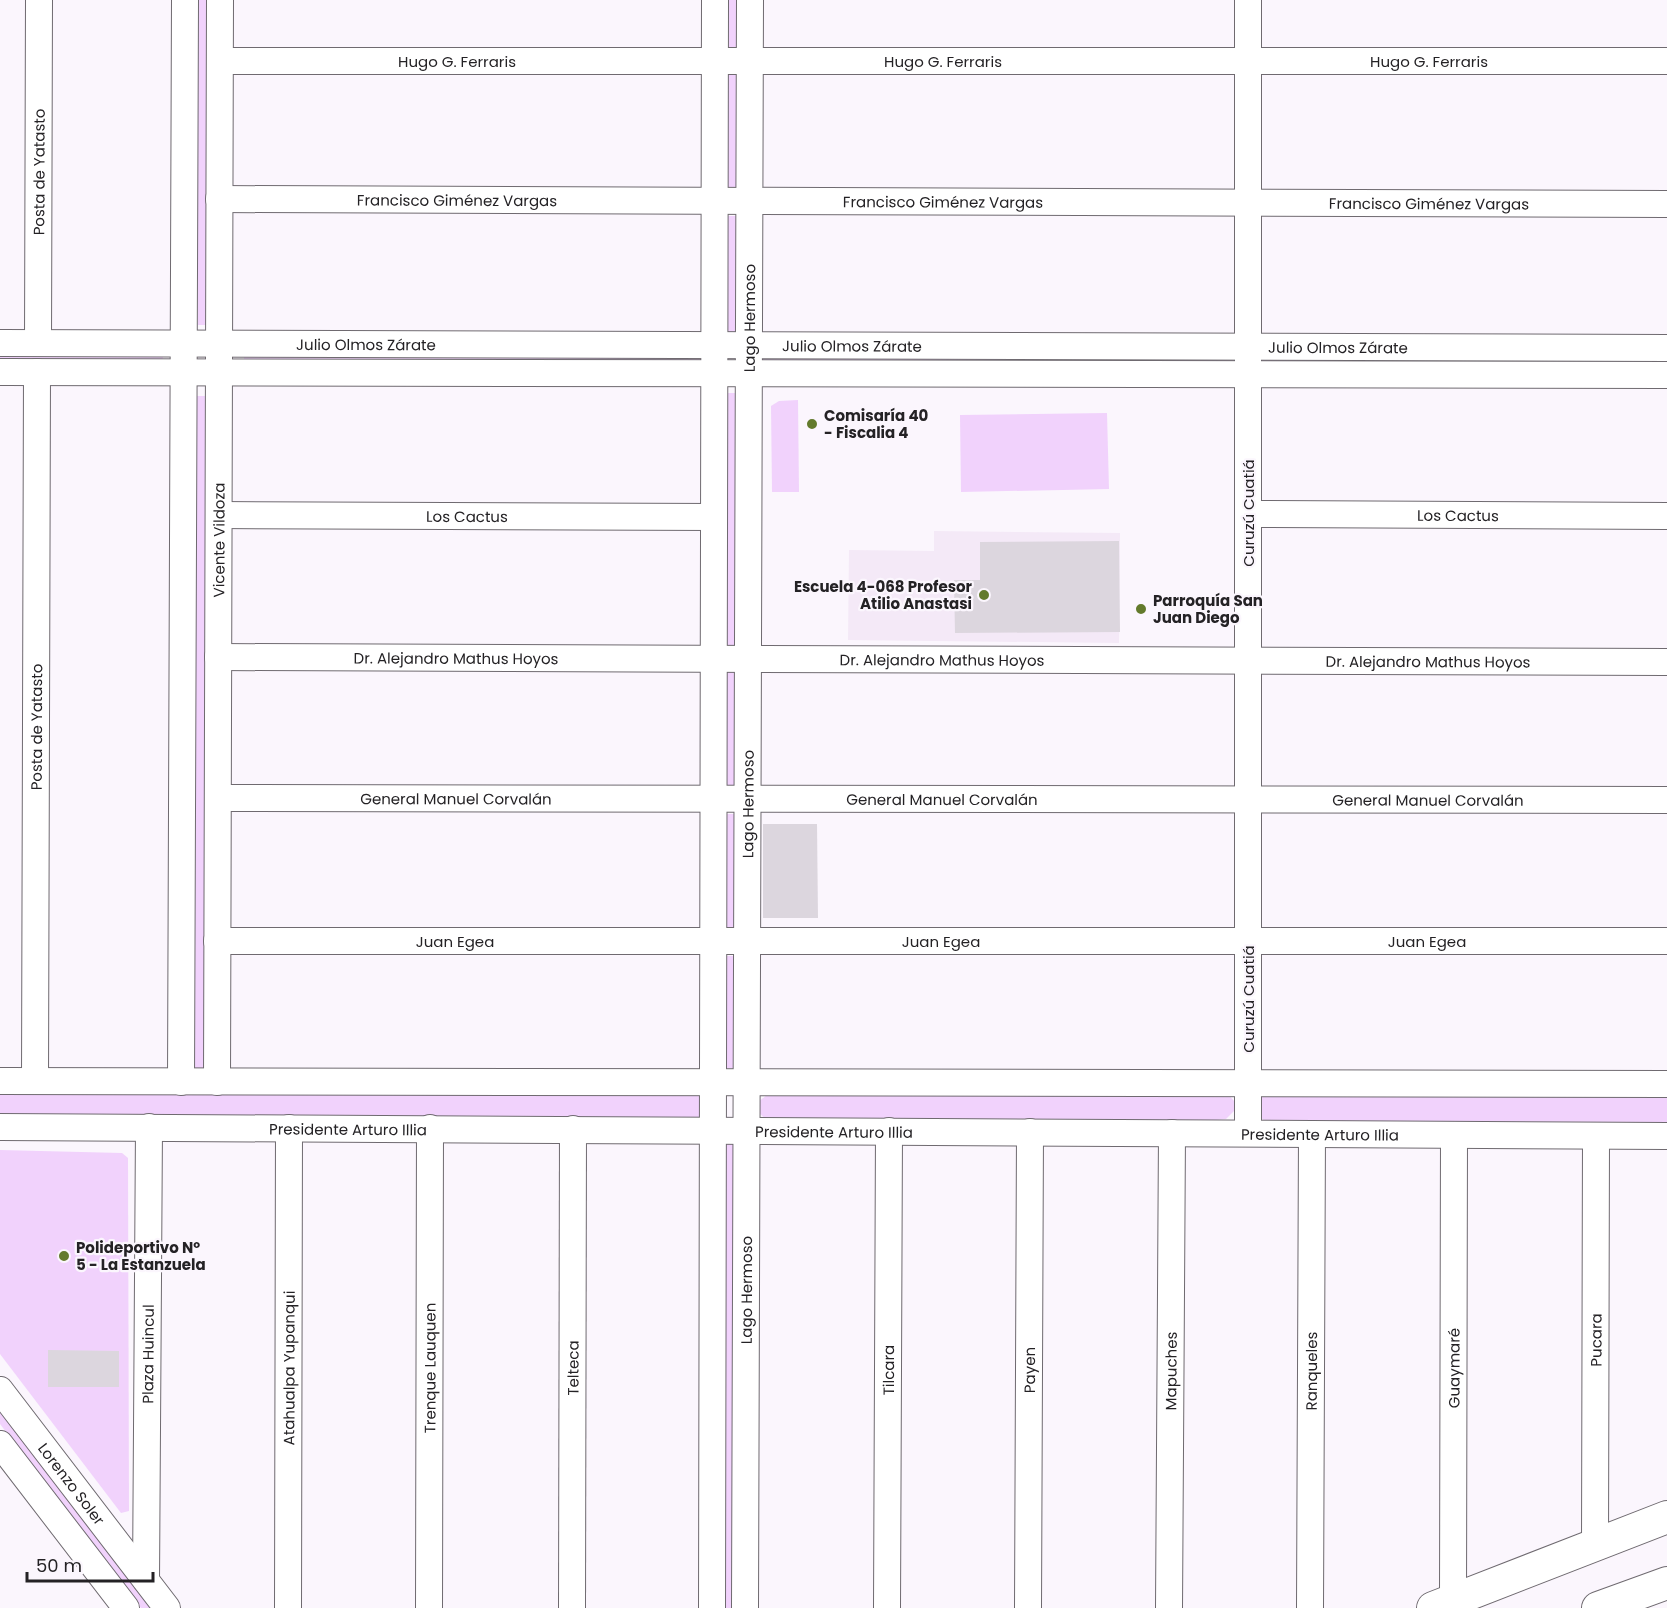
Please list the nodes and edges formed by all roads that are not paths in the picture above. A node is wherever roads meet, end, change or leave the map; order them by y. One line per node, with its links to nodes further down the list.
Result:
1 (39, 0): 18 (street, Posta de Yatasto)
2 (185, 0): 19 (street)
3 (220, 0): 7 (street, Vicente Vildoza)
4 (715, 0): 8 (street)
5 (750, 0): 9 (street, Lago Hermoso)
6 (1248, 0): 10 (street, Curuzú Cuatiá)
7 (219, 61): 8 (street, Hugo G. Ferraris); 12 (street, Vicente Vildoza)
8 (715, 61): 9 (street, Hugo G. Ferraris); 13 (street)
9 (750, 61): 10 (street, Hugo G. Ferraris); 14 (street, Lago Hermoso)
10 (1248, 61): 11 (street, Hugo G. Ferraris); 15 (street, Curuzú Cuatiá)
11 (1667, 61)
12 (219, 199): 13 (street, Francisco Giménez Vargas); 20 (street, Vicente Vildoza)
13 (715, 201): 14 (street, Francisco Giménez Vargas); 21 (street)
14 (750, 201): 15 (street, Francisco Giménez Vargas); 22 (street, Lago Hermoso)
15 (1248, 202): 16 (street, Francisco Giménez Vargas); 23 (street, Curuzú Cuatiá)
16 (1667, 204)
17 (0, 343): 18 (street, Julio Olmos Zárate)
18 (38, 343): 19 (street, Julio Olmos Zárate)
19 (184, 344): 20 (street, Julio Olmos Zárate); 27 (street)
20 (219, 344): 21 (street, Julio Olmos Zárate); 28 (street, Vicente Vildoza)
21 (714, 345): 22 (street, Julio Olmos Zárate); 29 (street)
22 (749, 345): 23 (street, Julio Olmos Zárate); 30 (street, Lago Hermoso)
23 (1248, 347): 24 (street, Julio Olmos Zárate); 31 (street, Curuzú Cuatiá)
24 (1667, 348)
25 (0, 372): 26 (street, Julio Olmos Zárate)
26 (38, 372): 27 (street, Julio Olmos Zárate); 53 (street, Posta de Yatasto)
27 (184, 372): 28 (street, Julio Olmos Zárate); 54 (street)
28 (219, 372): 29 (street, Julio Olmos Zárate); 34 (street, Vicente Vildoza)
29 (714, 373): 30 (street, Julio Olmos Zárate); 36 (street)
30 (749, 373): 31 (street, Julio Olmos Zárate); 39 (street, Lago Hermoso)
31 (1248, 374): 32 (street, Julio Olmos Zárate); 33 (street, Curuzú Cuatiá)
32 (1667, 375)
33 (1248, 514): 35 (street, Los Cactus); 40 (street, Curuzú Cuatiá)
34 (219, 515): 36 (street, Los Cactus); 37 (street, Vicente Vildoza)
35 (1667, 516)
36 (714, 517): 38 (street)
37 (218, 657): 38 (street, Dr. Alejandro Mathus Hoyos); 42 (street, Vicente Vildoza)
38 (714, 659): 39 (street, Dr. Alejandro Mathus Hoyos); 44 (street)
39 (747, 659): 40 (street, Dr. Alejandro Mathus Hoyos); 43 (street, Lago Hermoso)
40 (1248, 661): 41 (street, Dr. Alejandro Mathus Hoyos); 45 (street, Curuzú Cuatiá)
41 (1667, 662)
42 (218, 798): 44 (street, General Manuel Corvalán); 47 (street, Vicente Vildoza)
43 (747, 798): 44 (street, General Manuel Corvalán); 45 (street, General Manuel Corvalán); 48 (street, Lago Hermoso)
44 (714, 799): 49 (street)
45 (1248, 800): 46 (street, General Manuel Corvalán); 50 (street, Curuzú Cuatiá)
46 (1667, 800)
47 (217, 940): 49 (street, Juan Egea); 55 (street, Vicente Vildoza)
48 (747, 940): 49 (street, Juan Egea); 50 (street, Juan Egea); 57 (street, Lago Hermoso)
49 (713, 941): 56 (street)
50 (1248, 941): 51 (street, Juan Egea); 58 (street, Curuzú Cuatiá)
51 (1667, 941)
52 (0, 1081): 53 (street)
53 (35, 1081): 54 (street)
54 (181, 1082): 55 (street)
55 (217, 1082): 56 (street)
56 (713, 1082): 57 (street); 65 (street)
57 (747, 1082): 58 (street); 66 (street, Lago Hermoso)
58 (1248, 1083): 59 (street); 70 (street, Curuzú Cuatiá)
59 (1667, 1084)
60 (0, 1127): 61 (street, Presidente Arturo Illia)
61 (149, 1127): 62 (street, Presidente Arturo Illia); 79 (street, Plaza Huincul)
62 (290, 1128): 63 (street, Presidente Arturo Illia); 84 (street, Atahualpa Yupanqui)
63 (430, 1128): 64 (street, Presidente Arturo Illia); 85 (street, Trenque Lauquen)
64 (573, 1129): 65 (street, Presidente Arturo Illia); 86 (street, Telteca)
65 (713, 1130): 66 (street, Presidente Arturo Illia); 87 (street)
66 (747, 1130): 67 (street, Presidente Arturo Illia); 88 (street, Lago Hermoso)
67 (889, 1131): 68 (street, Presidente Arturo Illia); 89 (street, Tilcara)
68 (1030, 1132): 69 (street, Presidente Arturo Illia); 90 (street, Payen)
69 (1172, 1133): 70 (street, Presidente Arturo Illia); 91 (street, Mapuches)
70 (1248, 1133): 71 (street, Presidente Arturo Illia)
71 (1312, 1134): 72 (street, Presidente Arturo Illia); 92 (street, Ranqueles)
72 (1454, 1135): 73 (street, Presidente Arturo Illia); 81 (street, Guaymaré)
73 (1596, 1136): 74 (street, Presidente Arturo Illia); 78 (street, Pucara)
74 (1667, 1136)
75 (0, 1390): 79 (street, Lorenzo Soler)
76 (0, 1444): 82 (street)
77 (1667, 1517): 78 (main road)
78 (1595, 1544): 81 (main road)
79 (146, 1580): 83 (street, Lorenzo Soler)
80 (1667, 1583): 93 (main road)
81 (1443, 1604)
82 (126, 1608)
83 (167, 1608)
84 (288, 1608)
85 (429, 1608)
86 (572, 1608)
87 (712, 1608)
88 (746, 1608)
89 (887, 1608)
90 (1028, 1608)
91 (1169, 1608)
92 (1310, 1608)
93 (1598, 1608)

